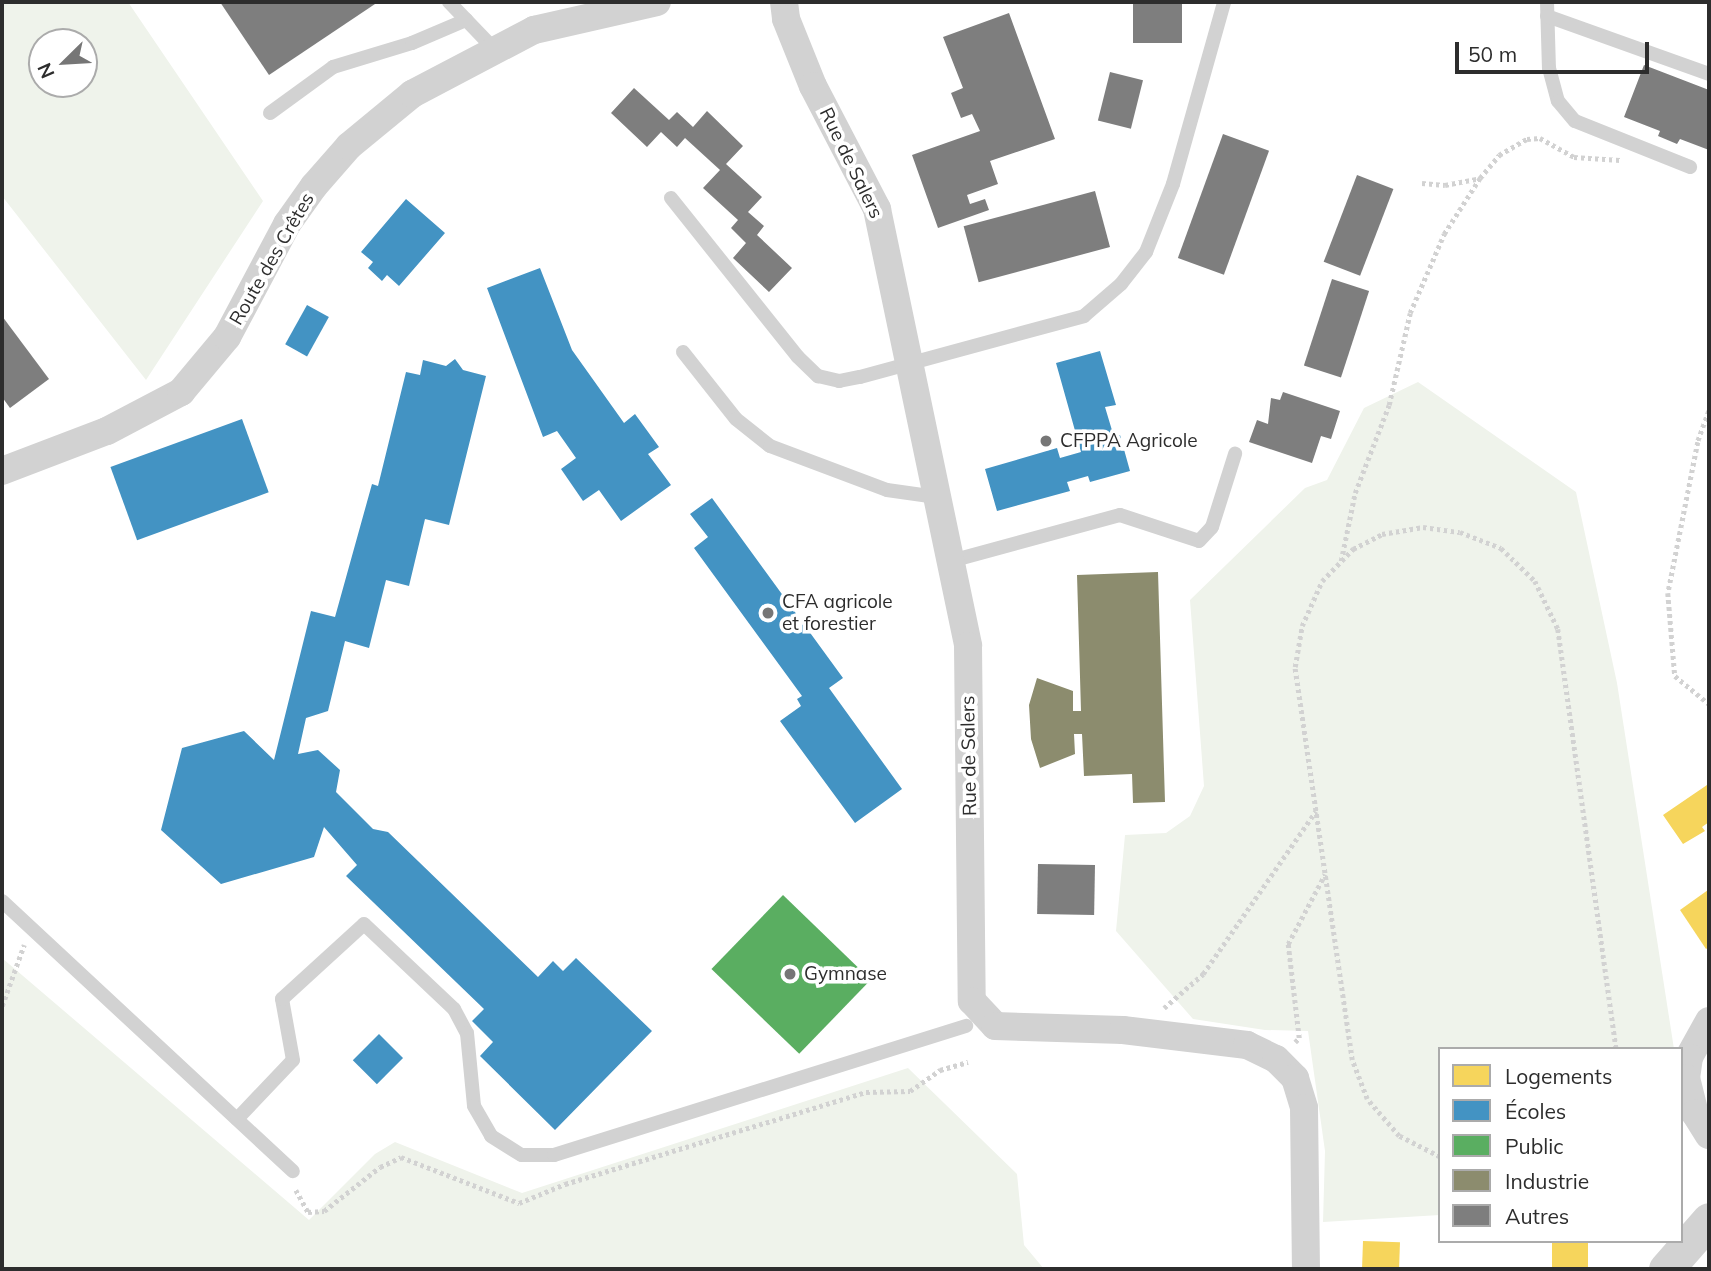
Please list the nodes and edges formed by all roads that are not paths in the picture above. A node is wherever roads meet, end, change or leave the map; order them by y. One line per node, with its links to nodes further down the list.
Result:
1 (449, 2): 6 (lane)
2 (657, 2): 7 (street, Route des Crêtes)
3 (784, 2): 13 (street, Rue de Salers)
4 (1224, 2): 13 (lane)
5 (1547, 9): 8 (lane); 10 (lane)
6 (466, 20): 7 (lane); 9 (lane)
7 (494, 49): 15 (street, Route des Crêtes)
8 (1709, 74)
9 (270, 113)
10 (1690, 167)
11 (671, 198): 13 (lane)
12 (683, 352): 16 (lane)
13 (909, 364): 16 (street, Rue de Salers)
14 (1235, 454): 17 (lane)
15 (2, 471)
16 (937, 496): 17 (street, Rue de Salers)
17 (951, 561): 25 (street, Rue de Salers)
18 (2, 901): 21 (lane)
19 (1709, 1021): 22 (street)
20 (966, 1026): 21 (lane)
21 (237, 1119): 23 (lane)
22 (1709, 1135)
23 (293, 1171)
24 (1709, 1220): 26 (street)
25 (1306, 1269)
26 (1666, 1269)

